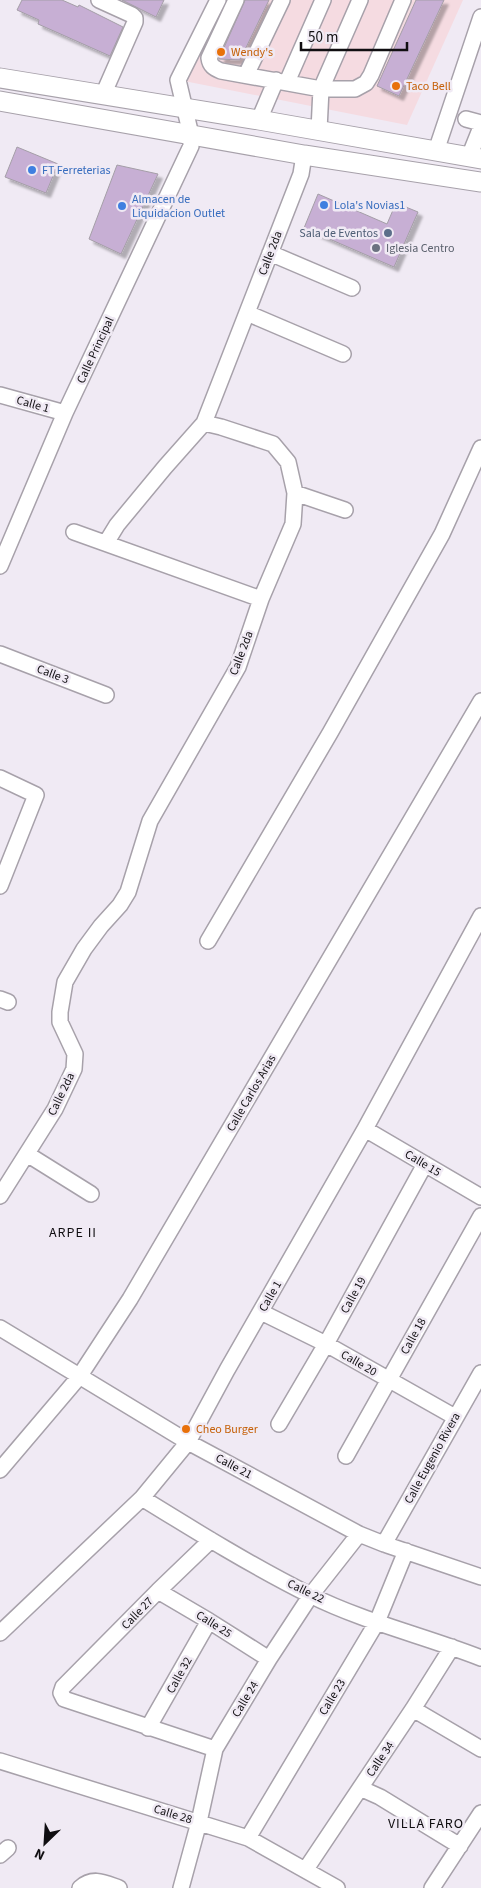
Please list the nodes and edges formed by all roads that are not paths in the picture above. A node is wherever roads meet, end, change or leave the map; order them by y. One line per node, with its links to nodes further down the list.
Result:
1 (99, 0): 13 (street)
2 (218, 0): 15 (street)
3 (236, 0): 9 (street)
4 (282, 0): 9 (street)
5 (324, 0): 11 (street)
6 (360, 0): 12 (street)
7 (403, 0): 12 (street)
8 (481, 17): 22 (street)
9 (246, 75): 11 (street)
10 (0, 78): 13 (main road)
11 (282, 81): 12 (street); 17 (street)
12 (321, 89): 20 (street)
13 (104, 95): 15 (main road)
14 (0, 101): 21 (main road)
15 (185, 108): 17 (main road); 21 (street)
16 (466, 119): 18 (street)
17 (259, 120): 20 (main road)
18 (481, 123)
19 (481, 127): 24 (street)
20 (319, 130): 22 (main road)
21 (192, 135): 23 (main road); 31 (street, Calle Principal)
22 (436, 151): 24 (main road)
23 (304, 155): 25 (main road); 26 (street, Calle 2da)
24 (475, 158)
25 (481, 182)
26 (270, 252): 27 (street); 28 (street, Calle 2da)
27 (352, 288)
28 (247, 313): 29 (street); 32 (street, Calle 2da)
29 (343, 354)
30 (0, 395): 31 (street, Calle 1)
31 (65, 413): 38 (street, Calle Principal)
32 (204, 423): 34 (street, Calle 2da); 37 (street)
33 (481, 448): 47 (street)
34 (295, 493): 35 (street); 40 (street, Calle 2da)
35 (345, 510)
36 (74, 532): 37 (street)
37 (106, 543): 40 (street)
38 (3, 550): 39 (street, Calle Principal)
39 (0, 566)
40 (261, 599): 49 (street, Calle 2da)
41 (0, 654): 42 (street, Calle 3)
42 (106, 695)
43 (481, 701): 59 (street, Calle Carlos Arias)
44 (0, 778): 45 (street)
45 (1, 885)
46 (481, 917): 48 (street, Calle 1)
47 (208, 941)
48 (366, 1129): 50 (street, Calle 15); 55 (street, Calle 1)
49 (26, 1154): 51 (street); 52 (street, Calle 2da)
50 (425, 1164): 53 (street, Calle 15); 57 (street, Calle 19)
51 (91, 1194)
52 (0, 1196)
53 (481, 1198)
54 (481, 1216): 60 (street, Calle 18)
55 (261, 1312): 57 (street, Calle 20); 63 (street, Calle 1)
56 (0, 1328): 59 (street, Calle 21)
57 (326, 1344): 60 (street, Calle 20); 62 (street, Calle 19)
58 (481, 1373): 61 (street, Calle Eugenio Rivera)
59 (78, 1377): 63 (street, Calle 21); 65 (street, Calle Carlos Arias)
60 (389, 1380): 61 (street, Calle 20); 64 (street, Calle 18)
61 (455, 1417): 69 (street, Calle Eugenio Rivera)
62 (279, 1424)
63 (188, 1442): 66 (street, Calle 1); 67 (street, Calle 21)
64 (346, 1456)
65 (0, 1470)
66 (142, 1498): 68 (street, Calle 22); 76 (street, Calle 1)
67 (358, 1534): 69 (street, Calle 21); 73 (street, Calle 24)
68 (211, 1540): 72 (street, Calle 27); 73 (street, Calle 22)
69 (384, 1544): 70 (street, Calle 21)
70 (406, 1551): 71 (street, Calle 21); 75 (street, Calle 23)
71 (481, 1577)
72 (158, 1591): 74 (street, Calle 25); 81 (street, Calle 27)
73 (311, 1595): 75 (street, Calle 22); 79 (street, Calle 24)
74 (209, 1621): 79 (street, Calle 25); 81 (street, Calle 32)
75 (377, 1622): 77 (street, Calle 22); 88 (street, Calle 23)
76 (0, 1633)
77 (452, 1647): 78 (street, Calle 22); 80 (street, Calle 34)
78 (481, 1658)
79 (269, 1659): 82 (street, Calle 24)
80 (413, 1709): 83 (street); 85 (street, Calle 34)
81 (148, 1728): 82 (street)
82 (215, 1749): 87 (street, Calle 24)
83 (481, 1749)
84 (0, 1761): 87 (street, Calle 28)
85 (360, 1788): 89 (street); 90 (street, Calle 34)
86 (481, 1813): 89 (street)
87 (199, 1822): 88 (street, Calle 28); 93 (street, Calle 24)
88 (248, 1838): 90 (street, Calle 28)
89 (460, 1846): 95 (street)
90 (306, 1870): 94 (street, Calle 28)
91 (80, 1888): 92 (street)
92 (119, 1888)
93 (181, 1888)
94 (335, 1888)
95 (432, 1888)

